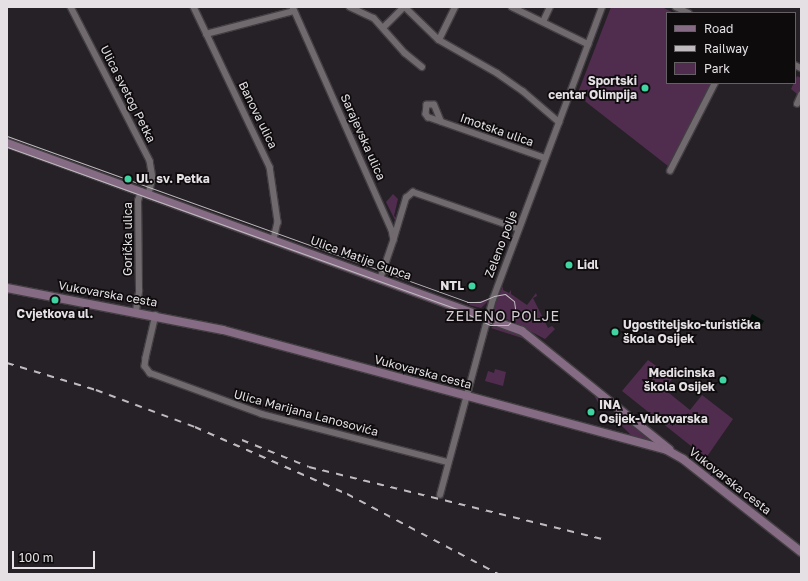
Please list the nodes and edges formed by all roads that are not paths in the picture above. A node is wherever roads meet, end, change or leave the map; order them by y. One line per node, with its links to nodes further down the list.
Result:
1 (71, 7): 26 (street, Ulica svetog Petka)
2 (194, 7): 14 (street, Banova ulica)
3 (350, 7): 13 (street)
4 (405, 7): 13 (street); 15 (street)
5 (455, 7): 15 (street)
6 (512, 7): 12 (street)
7 (550, 7): 12 (street)
8 (602, 7): 16 (street, Zeleno polje)
9 (676, 7): 11 (street)
10 (293, 9): 14 (street); 29 (street, Sarajevska ulica)
11 (686, 12)
12 (543, 22): 16 (street)
13 (383, 28): 17 (street)
14 (206, 34): 28 (street, Banova ulica)
15 (439, 40): 22 (street)
16 (588, 44): 22 (street, Zeleno polje)
17 (422, 67)
18 (714, 84): 25 (street)
19 (801, 95): 20 (street)
20 (797, 104)
21 (441, 122): 24 (street, Imotska ulica)
22 (559, 122): 24 (street, Zeleno polje)
23 (7, 144): 26 (main road, Ulica Matije Gupca)
24 (545, 158): 27 (street, Zeleno polje)
25 (670, 171)
26 (145, 193): 28 (main road, Ulica Matije Gupca); 32 (street, Gorička ulica)
27 (519, 229): 29 (street); 34 (street, Zeleno polje)
28 (274, 239): 30 (main road, Ulica Matije Gupca)
29 (394, 240): 30 (street)
30 (381, 278): 34 (main road, Ulica Matije Gupca)
31 (7, 288): 32 (main road, Vukovarska cesta)
32 (136, 312): 33 (main road, Vukovarska cesta)
33 (156, 315): 35 (main road, Vukovarska cesta); 37 (street, Ulica Marijana Lanosovića)
34 (487, 316): 35 (street, Zeleno polje); 36 (main road, Ulica Matije Gupca)
35 (465, 395): 36 (main road, Vukovarska cesta); 37 (street, Zeleno polje)
36 (674, 453): 39 (main road, Vukovarska cesta)
37 (448, 462): 38 (street, Zeleno polje)
38 (440, 495)
39 (801, 552)

